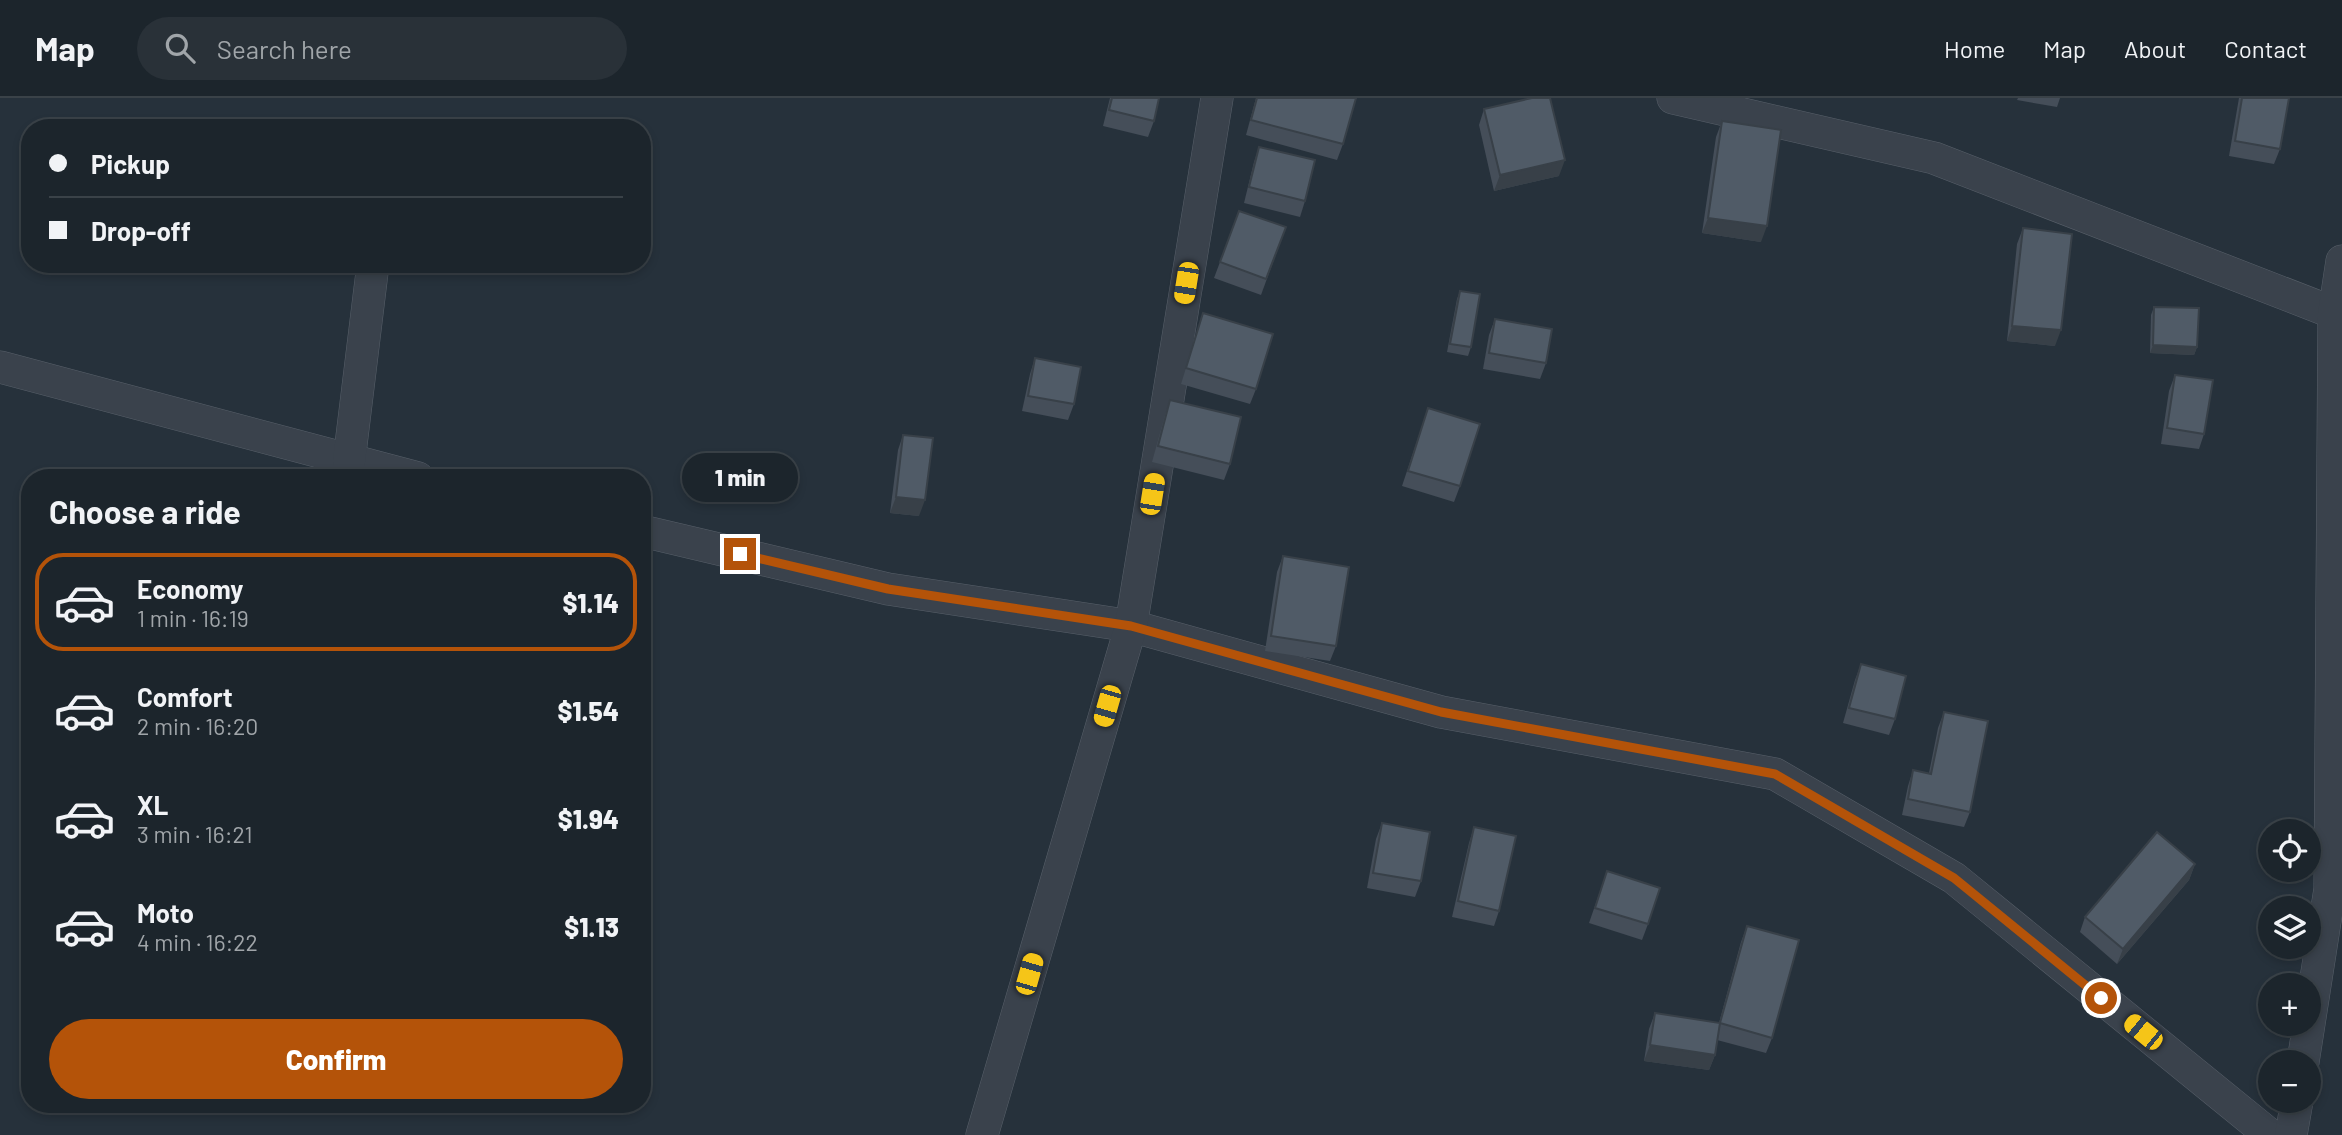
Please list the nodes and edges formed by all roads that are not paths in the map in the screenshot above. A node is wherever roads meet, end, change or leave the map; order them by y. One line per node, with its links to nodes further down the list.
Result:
1 (1217, 98): 10 (street)
2 (1673, 98): 5 (street)
3 (2342, 261): 5 (street)
4 (372, 273): 7 (street)
5 (2338, 315): 11 (street)
6 (0, 367): 7 (street)
7 (349, 461): 8 (street)
8 (381, 469)
9 (651, 533): 10 (street)
10 (1131, 626): 13 (street); 14 (street)
11 (2305, 1050)
12 (2295, 1113): 15 (street)
13 (982, 1135)
14 (2270, 1135)
15 (2291, 1135)

